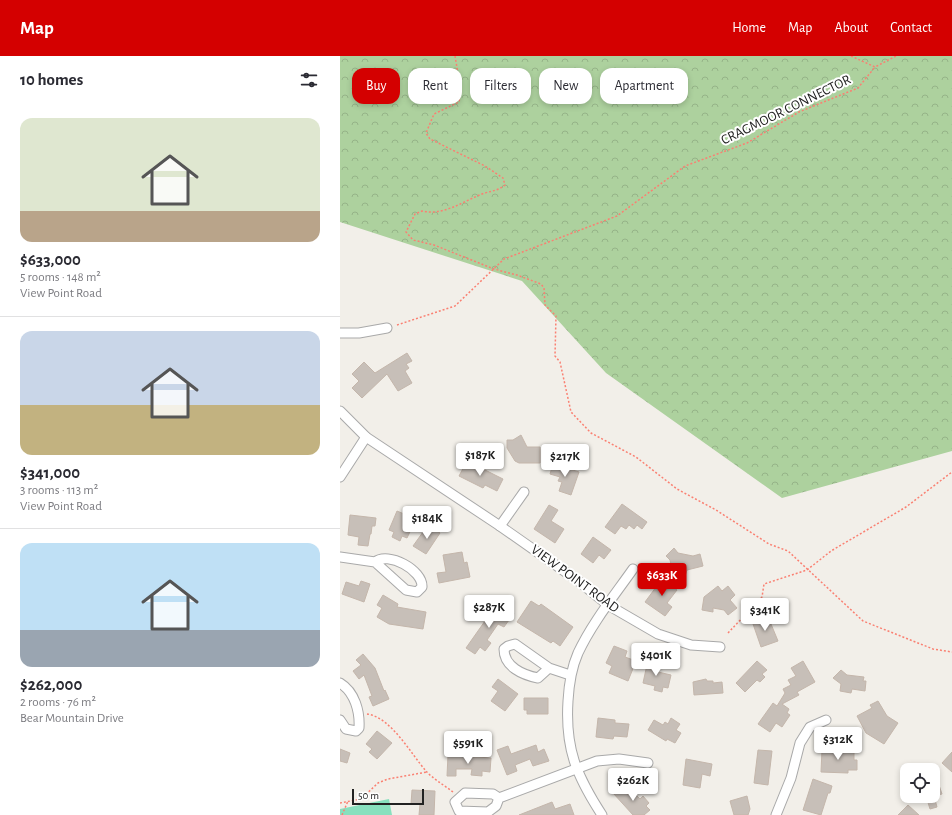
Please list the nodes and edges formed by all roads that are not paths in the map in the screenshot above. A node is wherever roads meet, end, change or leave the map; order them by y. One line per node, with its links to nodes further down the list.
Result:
1 (387, 328): 2 (street)
2 (340, 333)
3 (340, 410): 4 (street, VIEW POINT ROAD)
4 (366, 437): 5 (street); 7 (street, VIEW POINT ROAD)
5 (340, 477)
6 (524, 492): 7 (street)
7 (500, 526): 11 (street, VIEW POINT ROAD)
8 (340, 557): 9 (street)
9 (375, 562): 9 (street)
10 (633, 568): 11 (street)
11 (608, 605): 12 (street, VIEW POINT ROAD); 14 (street)
12 (720, 647)
13 (549, 668): 13 (street); 14 (street)
14 (570, 675): 19 (street)
15 (340, 683): 16 (street)
16 (340, 720)
17 (826, 720): 22 (street)
18 (648, 763): 19 (street)
19 (576, 768): 20 (street); 21 (street)
20 (499, 798): 20 (street)
21 (602, 815)
22 (776, 815)

